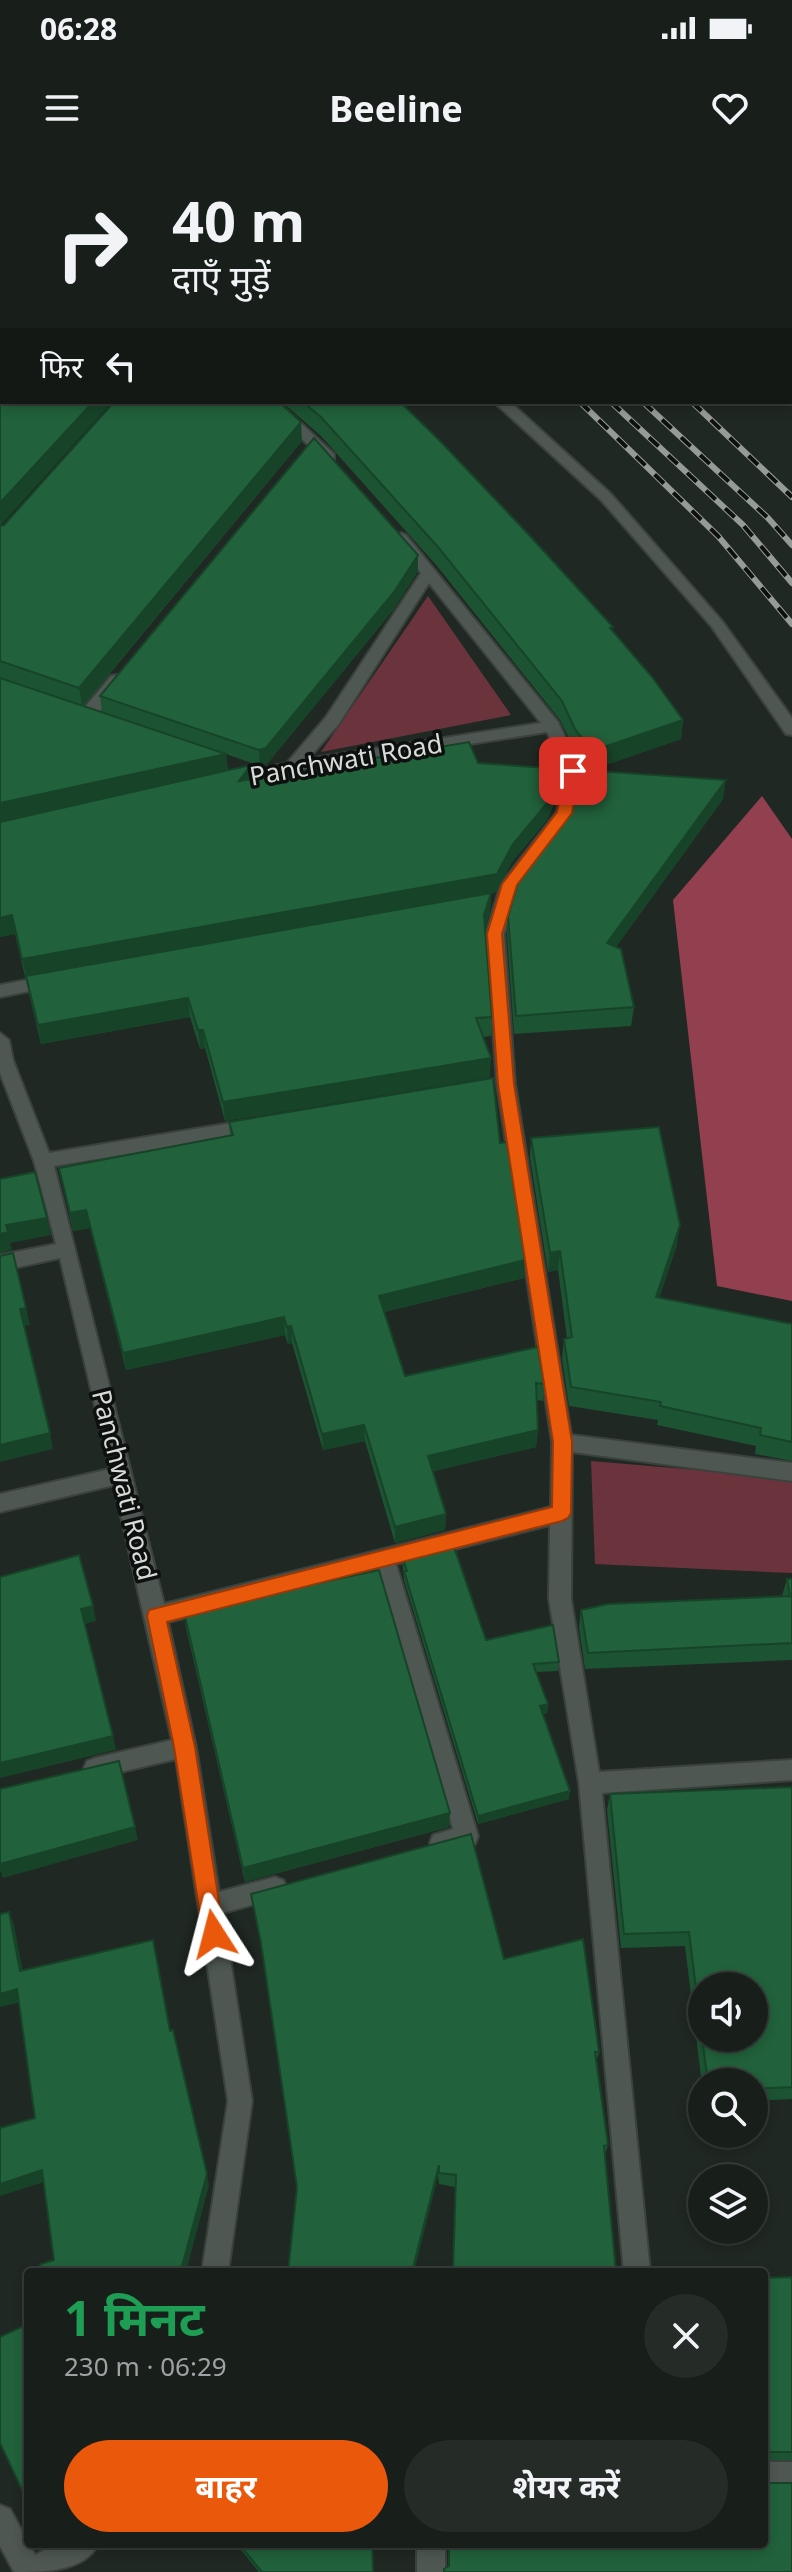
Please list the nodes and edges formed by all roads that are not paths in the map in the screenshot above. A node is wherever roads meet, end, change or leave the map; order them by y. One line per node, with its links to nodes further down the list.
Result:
1 (272, 404): 3 (street)
2 (503, 404): 9 (street)
3 (346, 476)
4 (388, 524): 5 (street)
5 (430, 571): 8 (street); 11 (street)
6 (126, 669): 7 (street)
7 (86, 717)
8 (552, 726): 11 (street, Panchwati Road); 21 (street)
9 (792, 730)
10 (229, 765): 12 (street)
11 (292, 767): 12 (street, Panchwati Road)
12 (258, 774): 13 (street, Panchwati Road)
13 (212, 784)
14 (77, 977): 15 (street)
15 (0, 991)
16 (1, 1053): 18 (street, Panchwati Road)
17 (275, 1123): 18 (street)
18 (43, 1161): 19 (street, Panchwati Road)
19 (67, 1249): 20 (street); 23 (street, Panchwati Road)
20 (0, 1263)
21 (562, 1442): 22 (street); 25 (street)
22 (792, 1472)
23 (120, 1475): 24 (street); 27 (street, Panchwati Road)
24 (0, 1503)
25 (562, 1513): 26 (street); 31 (street)
26 (384, 1558): 27 (street); 32 (street)
27 (156, 1616): 28 (street, Panchwati Road)
28 (185, 1747): 30 (street); 34 (street, Panchwati Road)
29 (792, 1770): 31 (street)
30 (77, 1773)
31 (590, 1783): 36 (street)
32 (421, 1848)
33 (300, 1881): 34 (street)
34 (209, 1906): 35 (street, Panchwati Road)
35 (216, 2268)
36 (637, 2268)
37 (768, 2475): 38 (street)
38 (792, 2475)
39 (0, 2519): 42 (street)
40 (76, 2548): 42 (street)
41 (431, 2548): 43 (street)
42 (30, 2572)
43 (431, 2572)

